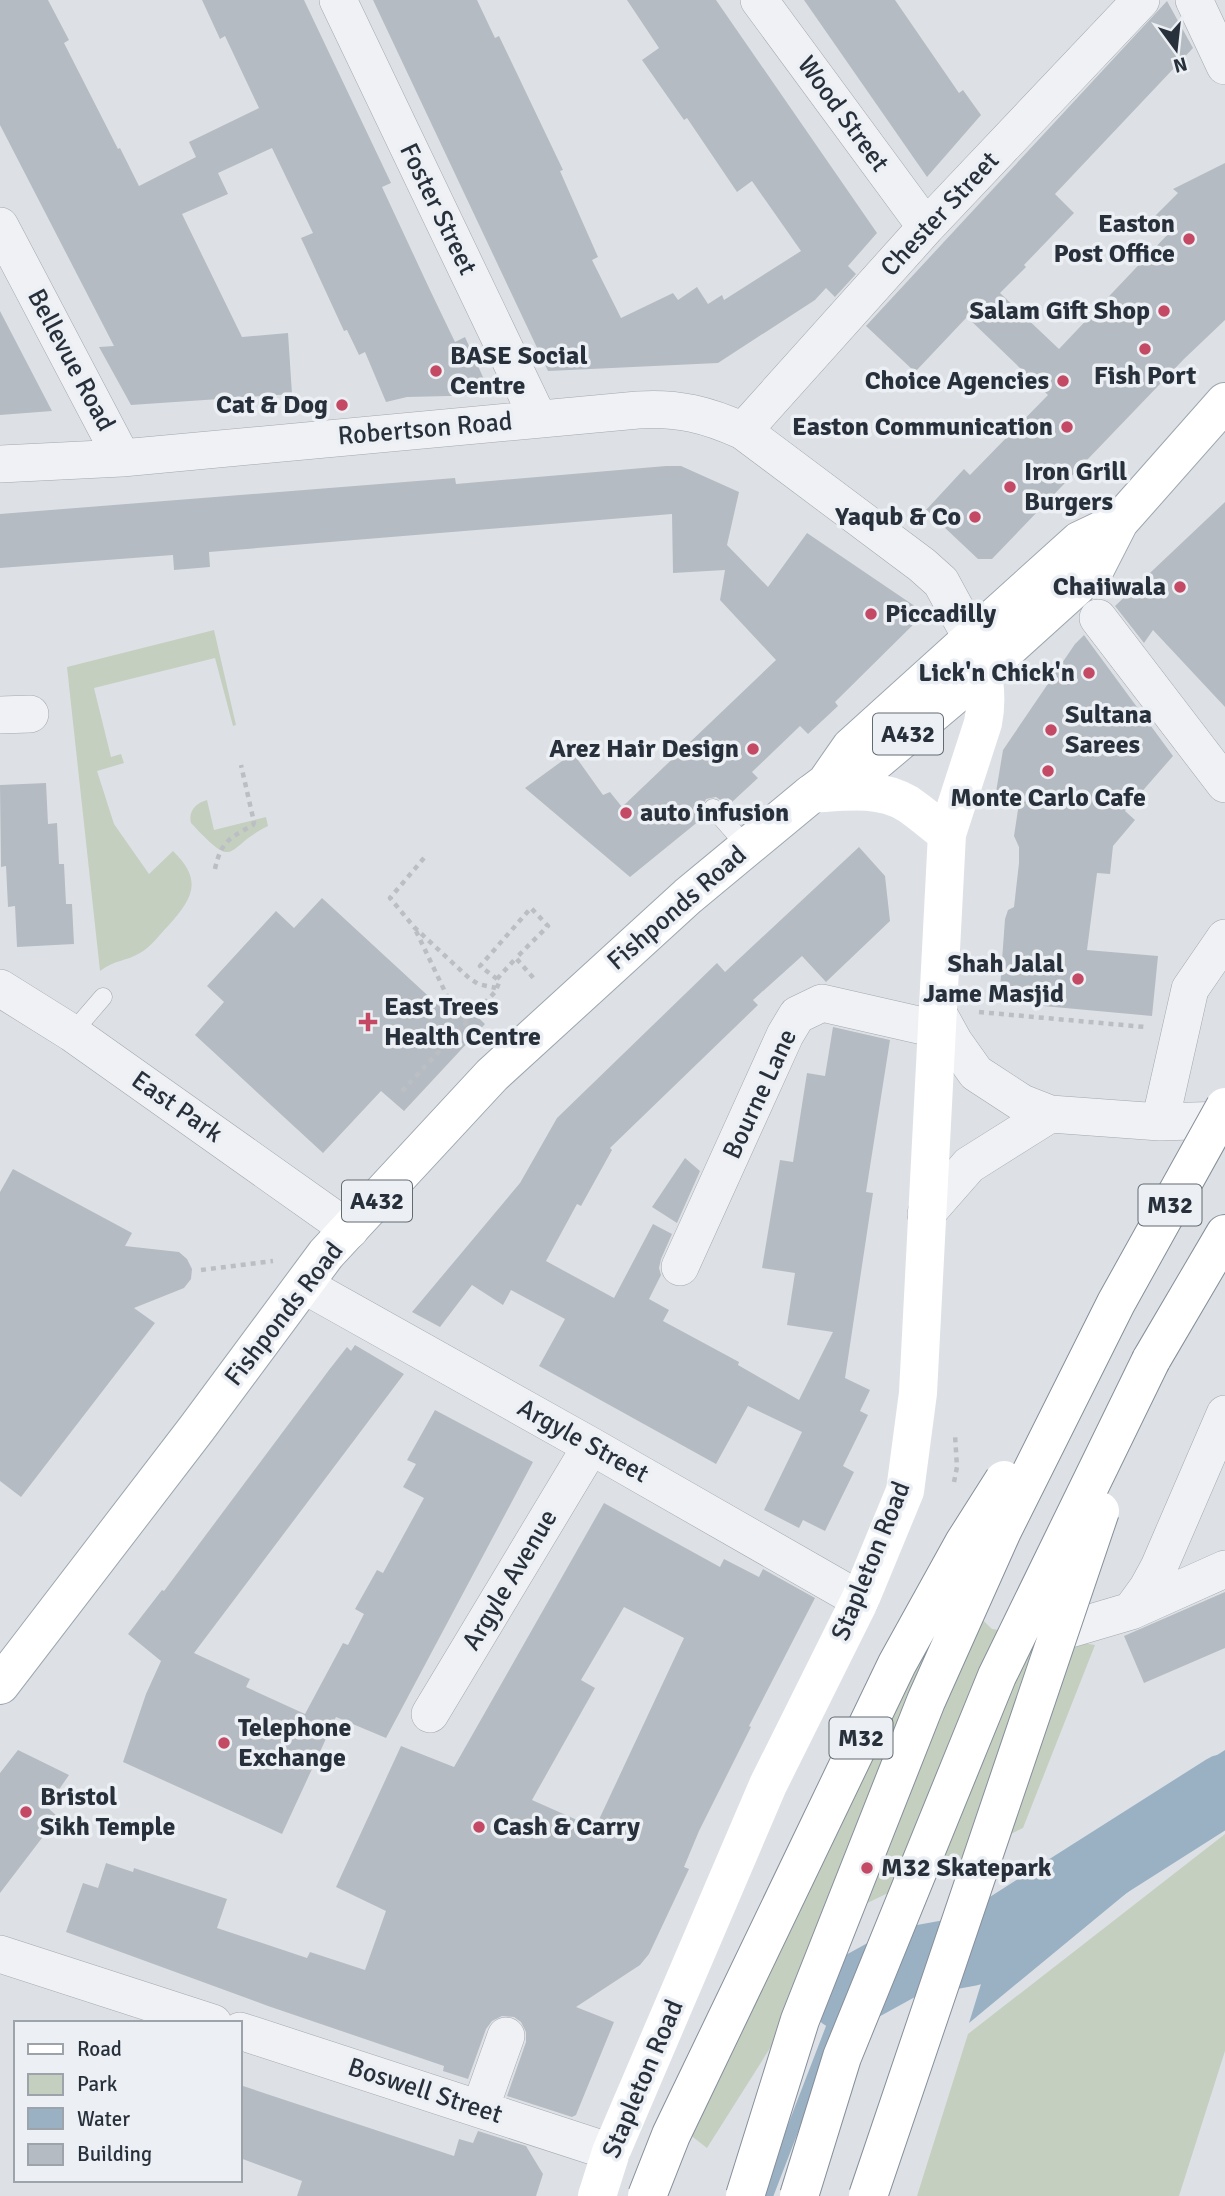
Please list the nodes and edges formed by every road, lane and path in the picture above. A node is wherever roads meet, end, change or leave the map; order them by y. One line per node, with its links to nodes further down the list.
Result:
1 (338, 0): 9 (street, Foster Street)
2 (759, 0): 7 (street, Wood Street)
3 (1141, 0): 7 (street, Chester Street)
4 (1194, 0): 5 (street)
5 (1225, 66)
6 (0, 226): 11 (street, Bellevue Road)
7 (926, 227): 10 (street, Chester Street)
8 (1225, 402): 14 (main road, A432)
9 (538, 418): 10 (street, Robertson Road); 11 (street, Robertson Road)
10 (743, 430): 14 (street, Robertson Road)
11 (122, 458): 12 (street, Robertson Road)
12 (0, 464)
13 (1098, 618): 16 (street)
14 (978, 655): 17 (main road, Fishponds Road / A432); 17 (main road, Fishponds Road / A432); 19 (main road, Stapleton Road)
15 (241, 765): 22 (path)
16 (1225, 784)
17 (818, 789): 19 (main road); 20 (main road, Fishponds Road / A432)
18 (713, 808): 20 (lane)
19 (947, 834): 31 (main road, Stapleton Road)
20 (747, 847): 30 (main road, Fishponds Road / A432)
21 (424, 858): 23 (path)
22 (215, 869)
23 (414, 927): 28 (path); 32 (path)
24 (1225, 938): 33 (street)
25 (516, 958): 26 (path); 26 (path); 30 (path)
26 (497, 979): 28 (path)
27 (0, 988): 34 (street, East Park)
28 (497, 988): 32 (path)
29 (103, 997): 34 (lane)
30 (562, 1011): 42 (main road, Fishponds Road / A432)
31 (938, 1011): 33 (path); 37 (street); 40 (main road, Stapleton Road); 43 (street, Bourne Lane)
32 (467, 1022): 35 (path)
33 (1181, 1030): 39 (street)
34 (72, 1033): 42 (street, East Park)
35 (402, 1091)
36 (1225, 1107): 46 (main road, M32, bridge)
37 (1050, 1114): 39 (street); 40 (street)
38 (1225, 1120): 39 (street)
39 (1160, 1122)
40 (926, 1214): 53 (main road, Stapleton Road)
41 (1225, 1234): 47 (main road, M32)
42 (338, 1242): 44 (path); 45 (main road, Fishponds Road / A432)
43 (680, 1267)
44 (201, 1270)
45 (304, 1285): 49 (street, Argyle Street); 56 (main road, Fishponds Road / A432)
46 (1116, 1303): 65 (main road, M32, bridge); 66 (main road, M32, bridge)
47 (1151, 1360): 67 (main road, M32, bridge); 68 (main road, M32, bridge)
48 (1225, 1414): 50 (street)
49 (591, 1446): 53 (street, Argyle Street); 57 (street, Argyle Avenue)
50 (1210, 1449): 51 (street); 54 (street)
51 (1225, 1490)
52 (1225, 1569): 54 (street)
53 (860, 1600): 63 (main road, Stapleton Road)
54 (1131, 1611): 55 (street)
55 (1052, 1634)
56 (0, 1685)
57 (429, 1714)
58 (0, 1954): 59 (street)
59 (207, 2021)
60 (242, 2032): 62 (street, Boswell Street)
61 (506, 2036): 62 (street)
62 (480, 2109): 63 (street, Boswell Street)
63 (611, 2152): 64 (main road, Stapleton Road)
64 (597, 2196)
65 (648, 2196)
66 (745, 2196)
67 (799, 2196)
68 (868, 2196)

